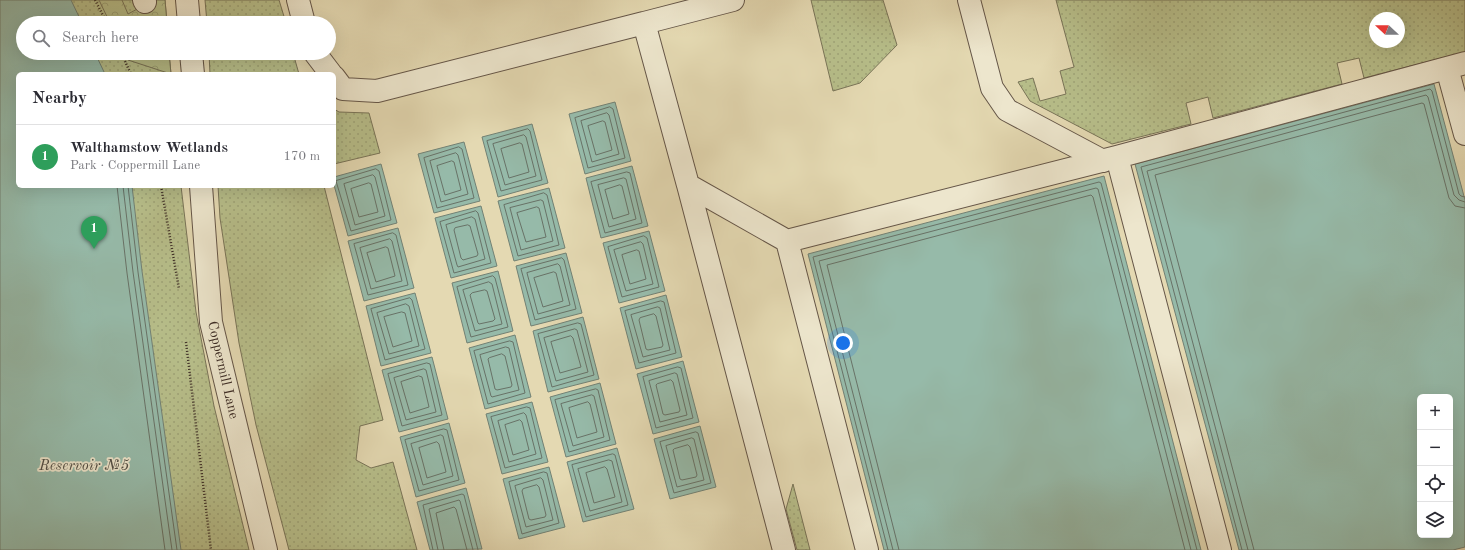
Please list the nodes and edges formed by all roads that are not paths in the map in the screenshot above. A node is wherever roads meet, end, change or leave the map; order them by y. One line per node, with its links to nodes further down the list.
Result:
1 (187, 0): 5 (street)
2 (298, 0): 6 (street)
3 (733, 0): 7 (street)
4 (969, 0): 15 (street)
5 (188, 16)
6 (302, 16)
7 (644, 23): 13 (street); 16 (street)
8 (192, 60): 11 (street)
9 (320, 60): 12 (street)
10 (1456, 66): 14 (street); 15 (street)
11 (193, 72)
12 (329, 72)
13 (336, 80)
14 (1465, 134)
15 (1110, 159): 18 (street); 22 (street)
16 (688, 185): 18 (street); 20 (street)
17 (201, 188): 19 (street, Coppermill Lane)
18 (787, 241): 21 (street)
19 (266, 550)
20 (784, 550)
21 (867, 550)
22 (1220, 550)

